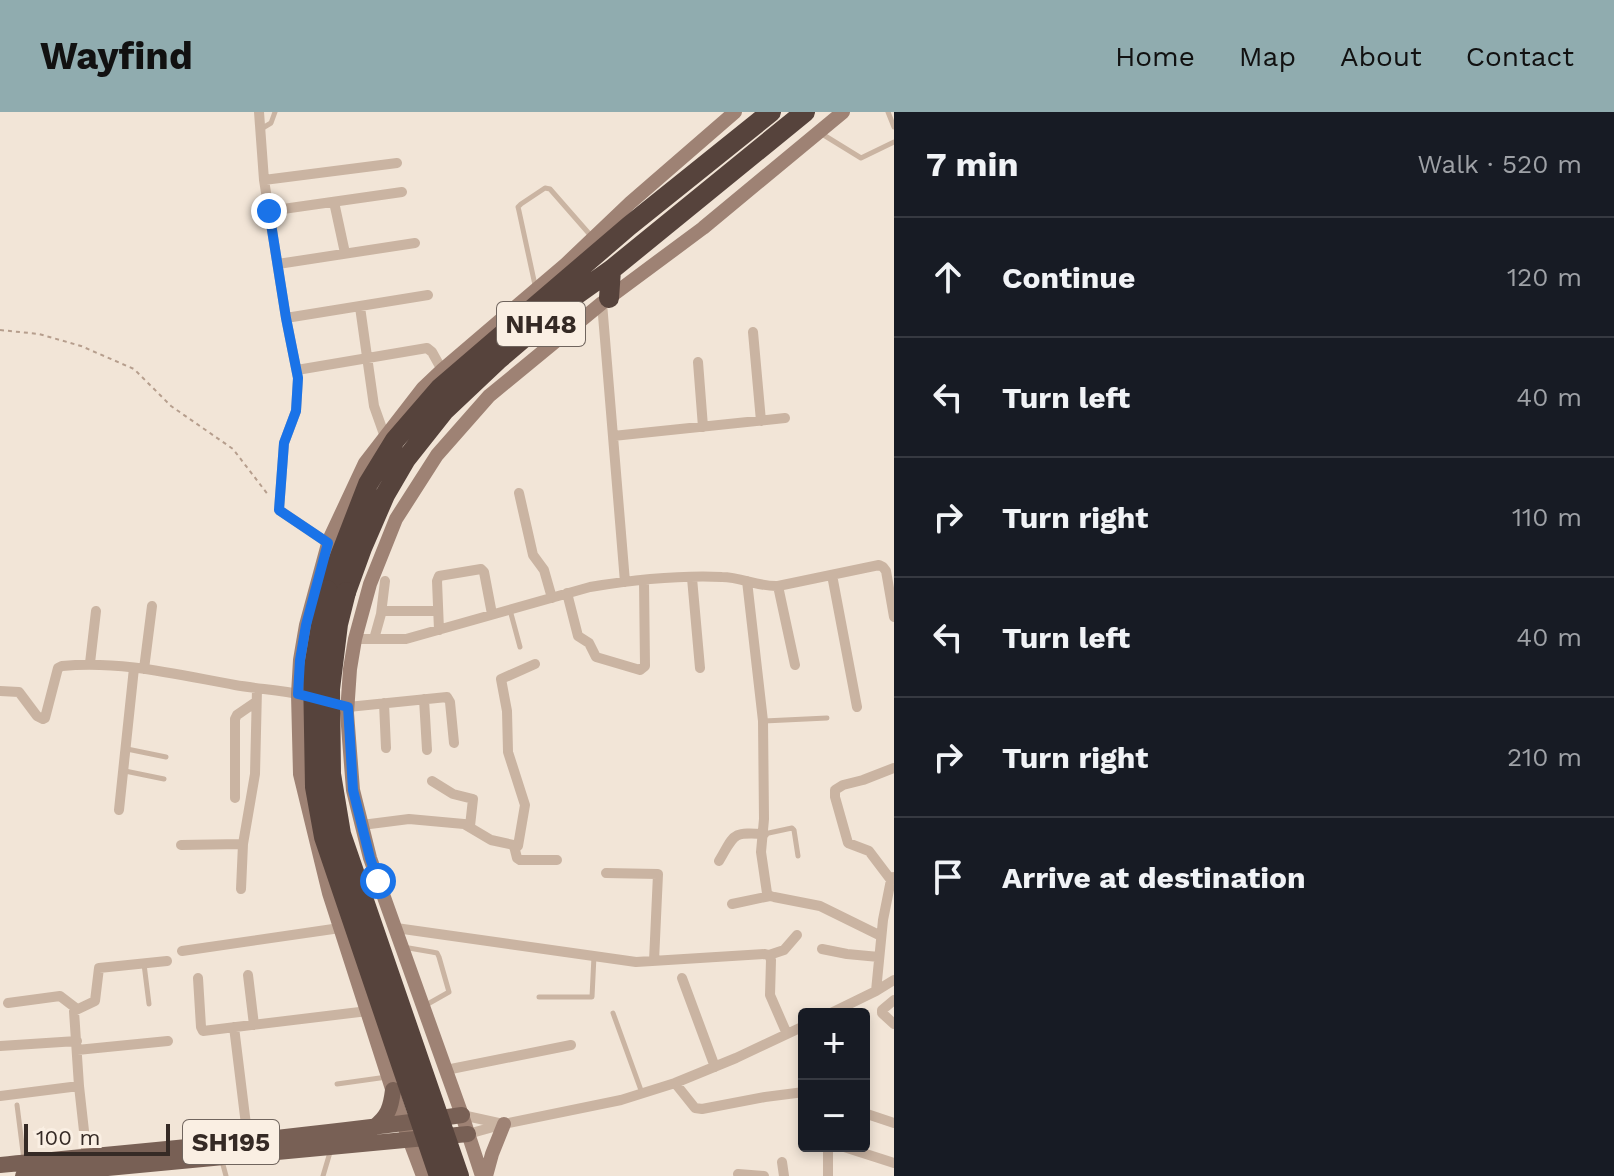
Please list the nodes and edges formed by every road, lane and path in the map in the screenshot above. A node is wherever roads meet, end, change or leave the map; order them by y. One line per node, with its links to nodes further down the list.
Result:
1 (259, 112): 9 (street)
2 (275, 112): 9 (lane)
3 (735, 112): 17 (street)
4 (771, 112): 21 (highway, NH48)
5 (805, 112): 22 (highway, NH48)
6 (843, 112): 10 (street)
7 (888, 112): 8 (lane)
8 (894, 127)
9 (260, 130): 13 (street)
10 (819, 132): 11 (lane); 25 (street)
11 (894, 142)
12 (397, 163): 13 (street)
13 (264, 180): 16 (street)
14 (402, 192): 15 (street)
15 (334, 202): 16 (street); 19 (street)
16 (269, 211): 20 (street)
17 (594, 239): 21 (street); 23 (lane)
18 (415, 243): 19 (street)
19 (345, 253): 20 (street)
20 (278, 264): 27 (street)
21 (575, 264): 23 (street); 49 (highway, NH48)
22 (611, 270): 25 (highway); 49 (highway, NH48)
23 (536, 290): 33 (street)
24 (428, 295): 26 (street)
25 (606, 301): 37 (street); 60 (street)
26 (360, 307): 27 (street); 30 (street)
27 (286, 318): 32 (street)
28 (0, 330): 40 (path)
29 (753, 332): 35 (street)
30 (367, 359): 32 (street); 33 (street); 38 (street)
31 (698, 362): 36 (street)
32 (297, 370): 40 (street)
33 (442, 370): 38 (street)
34 (785, 418): 35 (street)
35 (761, 421): 36 (street)
36 (703, 427): 37 (street)
37 (613, 436): 47 (street)
38 (385, 437): 41 (street)
39 (519, 493): 51 (street)
40 (279, 510): 41 (street)
41 (328, 543): 69 (street)
42 (832, 575): 48 (street); 58 (street); 75 (street)
43 (692, 578): 45 (street); 46 (street); 67 (street)
44 (385, 581): 55 (street)
45 (644, 581): 47 (street); 50 (street)
46 (747, 581): 48 (street); 77 (street)
47 (625, 582): 50 (street)
48 (778, 586): 65 (street)
49 (336, 591): 172 (highway, NH48, bridge); 173 (highway, NH48, bridge)
50 (567, 593): 51 (street)
51 (552, 598): 53 (street)
52 (152, 606): 66 (street)
53 (510, 609): 57 (street); 62 (lane)
54 (96, 611): 63 (street)
55 (382, 611): 56 (street); 61 (street)
56 (438, 611): 57 (street); 59 (street)
57 (492, 614): 59 (street)
58 (894, 617)
59 (439, 630): 61 (street)
60 (355, 639): 61 (street); 73 (street)
61 (374, 639)
62 (520, 647)
63 (90, 663): 66 (street); 70 (street)
64 (535, 664): 94 (street)
65 (795, 665)
66 (139, 668): 68 (street); 79 (street)
67 (700, 668)
68 (257, 689): 69 (street); 72 (street)
69 (298, 690): 73 (street); 103 (street)
70 (0, 691)
71 (424, 699): 74 (street); 78 (street); 81 (street)
72 (256, 702): 87 (street); 92 (street)
73 (348, 703): 74 (street); 89 (street)
74 (384, 703): 80 (street)
75 (857, 707)
76 (827, 718): 77 (lane)
77 (763, 721): 91 (street)
78 (454, 743)
79 (126, 748): 82 (lane); 84 (street)
80 (386, 748)
81 (427, 750)
82 (166, 757)
83 (894, 768): 99 (street)
84 (124, 771): 85 (lane); 88 (street)
85 (164, 779)
86 (432, 781): 90 (street)
87 (235, 798)
88 (119, 810)
89 (362, 825): 90 (street); 104 (street)
90 (470, 826): 94 (street)
91 (764, 834): 95 (lane); 97 (street); 101 (street)
92 (243, 844): 93 (street); 100 (street)
93 (181, 845)
94 (514, 846): 96 (street)
95 (798, 856)
96 (557, 860)
97 (719, 861)
98 (606, 873): 114 (street)
99 (893, 878): 106 (street)
100 (241, 889)
101 (770, 896): 102 (street); 106 (street)
102 (732, 904)
103 (340, 928): 109 (street); 128 (street)
104 (396, 928): 107 (street); 111 (street)
105 (797, 935): 110 (street)
106 (881, 936): 112 (street)
107 (402, 947): 125 (street); 125 (lane)
108 (822, 949): 112 (street)
109 (182, 951)
110 (769, 955): 114 (street); 134 (street)
111 (594, 956): 114 (street); 121 (lane)
112 (879, 957): 120 (street)
113 (167, 961): 115 (street)
114 (654, 961)
115 (144, 963): 124 (lane); 127 (street)
116 (248, 975): 131 (street)
117 (198, 978): 132 (street)
118 (682, 978): 139 (street)
119 (894, 980): 120 (street)
120 (876, 991): 126 (street)
121 (539, 997)
122 (894, 1000): 130 (street)
123 (8, 1003): 127 (street)
124 (149, 1004)
125 (424, 1007): 140 (street)
126 (842, 1008)
127 (77, 1009): 138 (street)
128 (368, 1011): 131 (street); 141 (street)
129 (613, 1013): 145 (lane)
130 (894, 1024)
131 (254, 1025): 132 (street)
132 (234, 1027): 157 (street)
133 (798, 1029): 134 (street)
134 (787, 1034): 139 (street)
135 (168, 1041): 138 (street)
136 (571, 1045): 140 (street)
137 (0, 1046): 138 (street)
138 (77, 1046): 144 (street)
139 (715, 1067): 142 (street)
140 (446, 1070): 149 (street)
141 (391, 1083): 143 (lane); 151 (street); 154 (main road)
142 (675, 1083): 145 (street); 146 (street)
143 (337, 1084)
144 (79, 1086): 147 (street); 165 (street)
145 (642, 1093): 153 (street)
146 (798, 1093)
147 (0, 1096)
148 (17, 1105): 166 (lane)
149 (462, 1115): 151 (main road, SH195); 153 (street); 155 (street)
150 (870, 1115): 152 (street)
151 (403, 1123): 154 (main road, SH195); 156 (street)
152 (894, 1123)
153 (504, 1124): 155 (street); 174 (street)
154 (374, 1127): 157 (main road, SH195)
155 (468, 1134): 156 (main road); 174 (street)
156 (409, 1140): 158 (main road); 171 (street)
157 (248, 1141): 165 (main road, SH195)
158 (332, 1148): 161 (main road); 170 (lane)
159 (828, 1152): 177 (street)
160 (860, 1152): 163 (street)
161 (221, 1157): 167 (main road); 169 (lane)
162 (782, 1162): 176 (street)
163 (894, 1163)
164 (0, 1165): 166 (main road, SH195)
165 (80, 1168): 166 (main road, SH195); 167 (main road)
166 (23, 1169)
167 (166, 1169)
168 (738, 1174): 175 (street)
169 (226, 1176)
170 (323, 1176)
171 (423, 1176)
172 (439, 1176)
173 (459, 1176)
174 (484, 1176)
175 (764, 1176)
176 (784, 1176)
177 (828, 1176)

